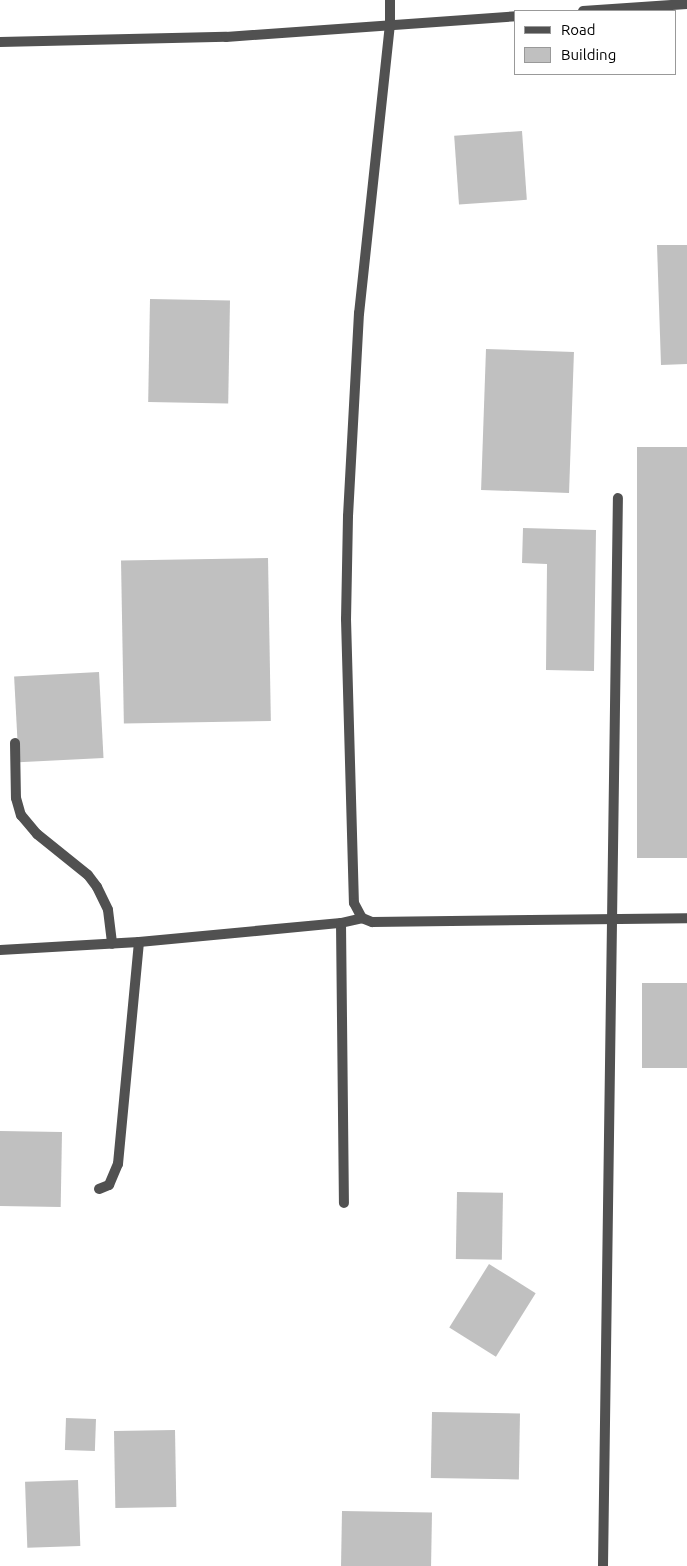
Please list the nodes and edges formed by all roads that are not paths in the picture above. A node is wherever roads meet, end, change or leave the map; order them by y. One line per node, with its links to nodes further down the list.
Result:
1 (390, 0): 5 (street)
2 (687, 4): 3 (street)
3 (598, 10)
4 (514, 16): 5 (street)
5 (390, 24): 6 (street); 9 (street)
6 (0, 42)
7 (618, 498): 11 (street)
8 (15, 743): 14 (street)
9 (362, 918): 11 (street); 12 (street)
10 (687, 918): 11 (street)
11 (612, 920): 18 (street)
12 (341, 923): 13 (street); 17 (street)
13 (140, 942): 14 (street); 16 (street)
14 (112, 944): 15 (street)
15 (0, 950)
16 (99, 1189)
17 (344, 1203)
18 (603, 1566)

